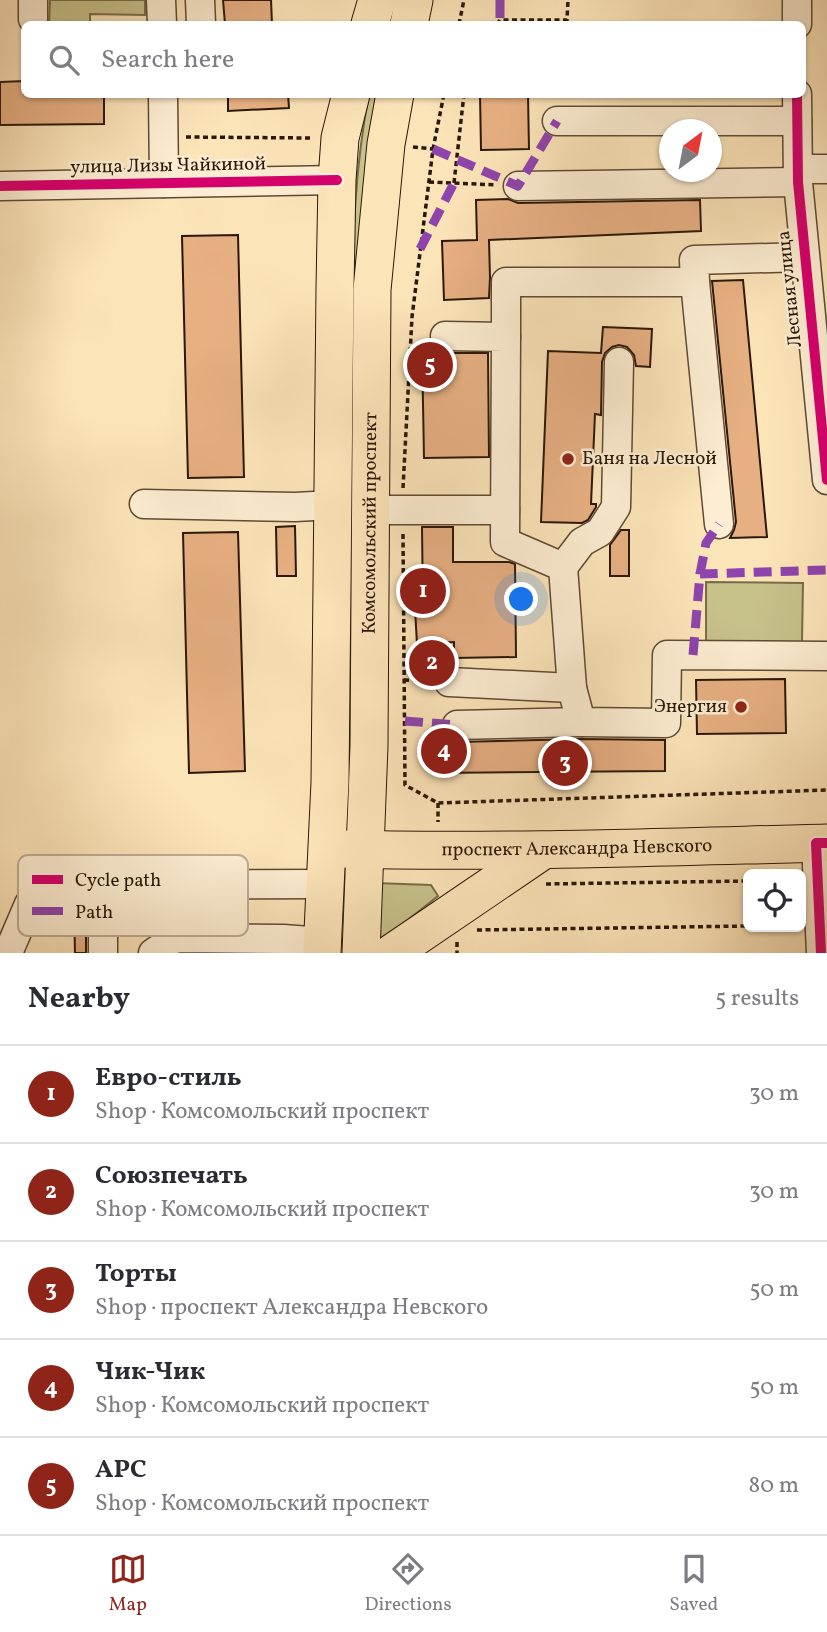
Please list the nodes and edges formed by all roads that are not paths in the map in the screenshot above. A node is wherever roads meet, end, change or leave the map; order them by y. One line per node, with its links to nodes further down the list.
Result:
1 (161, 0): 6 (street)
2 (200, 0): 7 (street)
3 (377, 0): 8 (main road)
4 (414, 0): 9 (main road)
5 (797, 0): 10 (street)
6 (162, 21)
7 (201, 21)
8 (371, 21)
9 (410, 21)
10 (797, 21)
11 (163, 98): 19 (street)
12 (350, 98): 18 (main road, Комсомольский проспект)
13 (394, 98): 30 (main road, Комсомольский проспект)
14 (797, 108): 15 (street); 17 (street, Лесная улица)
15 (556, 121)
16 (827, 169): 17 (street)
17 (798, 176): 21 (street); 22 (street, Лесная улица)
18 (337, 180): 19 (street, улица Лизы Чайкиной); 29 (main road, Комсомольский проспект)
19 (164, 183): 20 (street, улица Лизы Чайкиной)
20 (0, 186)
21 (518, 186)
22 (804, 257): 23 (street); 27 (street, Лесная улица)
23 (695, 282): 25 (street); 32 (street)
24 (445, 336): 25 (street)
25 (506, 337): 31 (street)
26 (619, 362): 33 (street)
27 (827, 480)
28 (144, 504): 29 (street)
29 (333, 505): 41 (main road, Комсомольский проспект)
30 (370, 510): 31 (street); 40 (main road, Комсомольский проспект)
31 (505, 510): 33 (street)
32 (719, 524)
33 (563, 567): 36 (street)
34 (827, 656): 37 (street)
35 (449, 682): 36 (street)
36 (572, 688): 37 (street)
37 (581, 722): 38 (street)
38 (457, 725)
39 (821, 843): 42 (main road, проспект Александра Невского); 50 (street)
40 (365, 849): 41 (main road, проспект Александра Невского); 42 (main road, проспект Александра Невского); 48 (main road, Комсомольский проспект)
41 (327, 866): 43 (street); 46 (main road, Комсомольский проспект)
42 (542, 867): 49 (main road)
43 (248, 871)
44 (18, 930): 47 (street)
45 (168, 948): 46 (street)
46 (323, 948)
47 (8, 953)
48 (361, 953)
49 (393, 953)
50 (821, 953)

